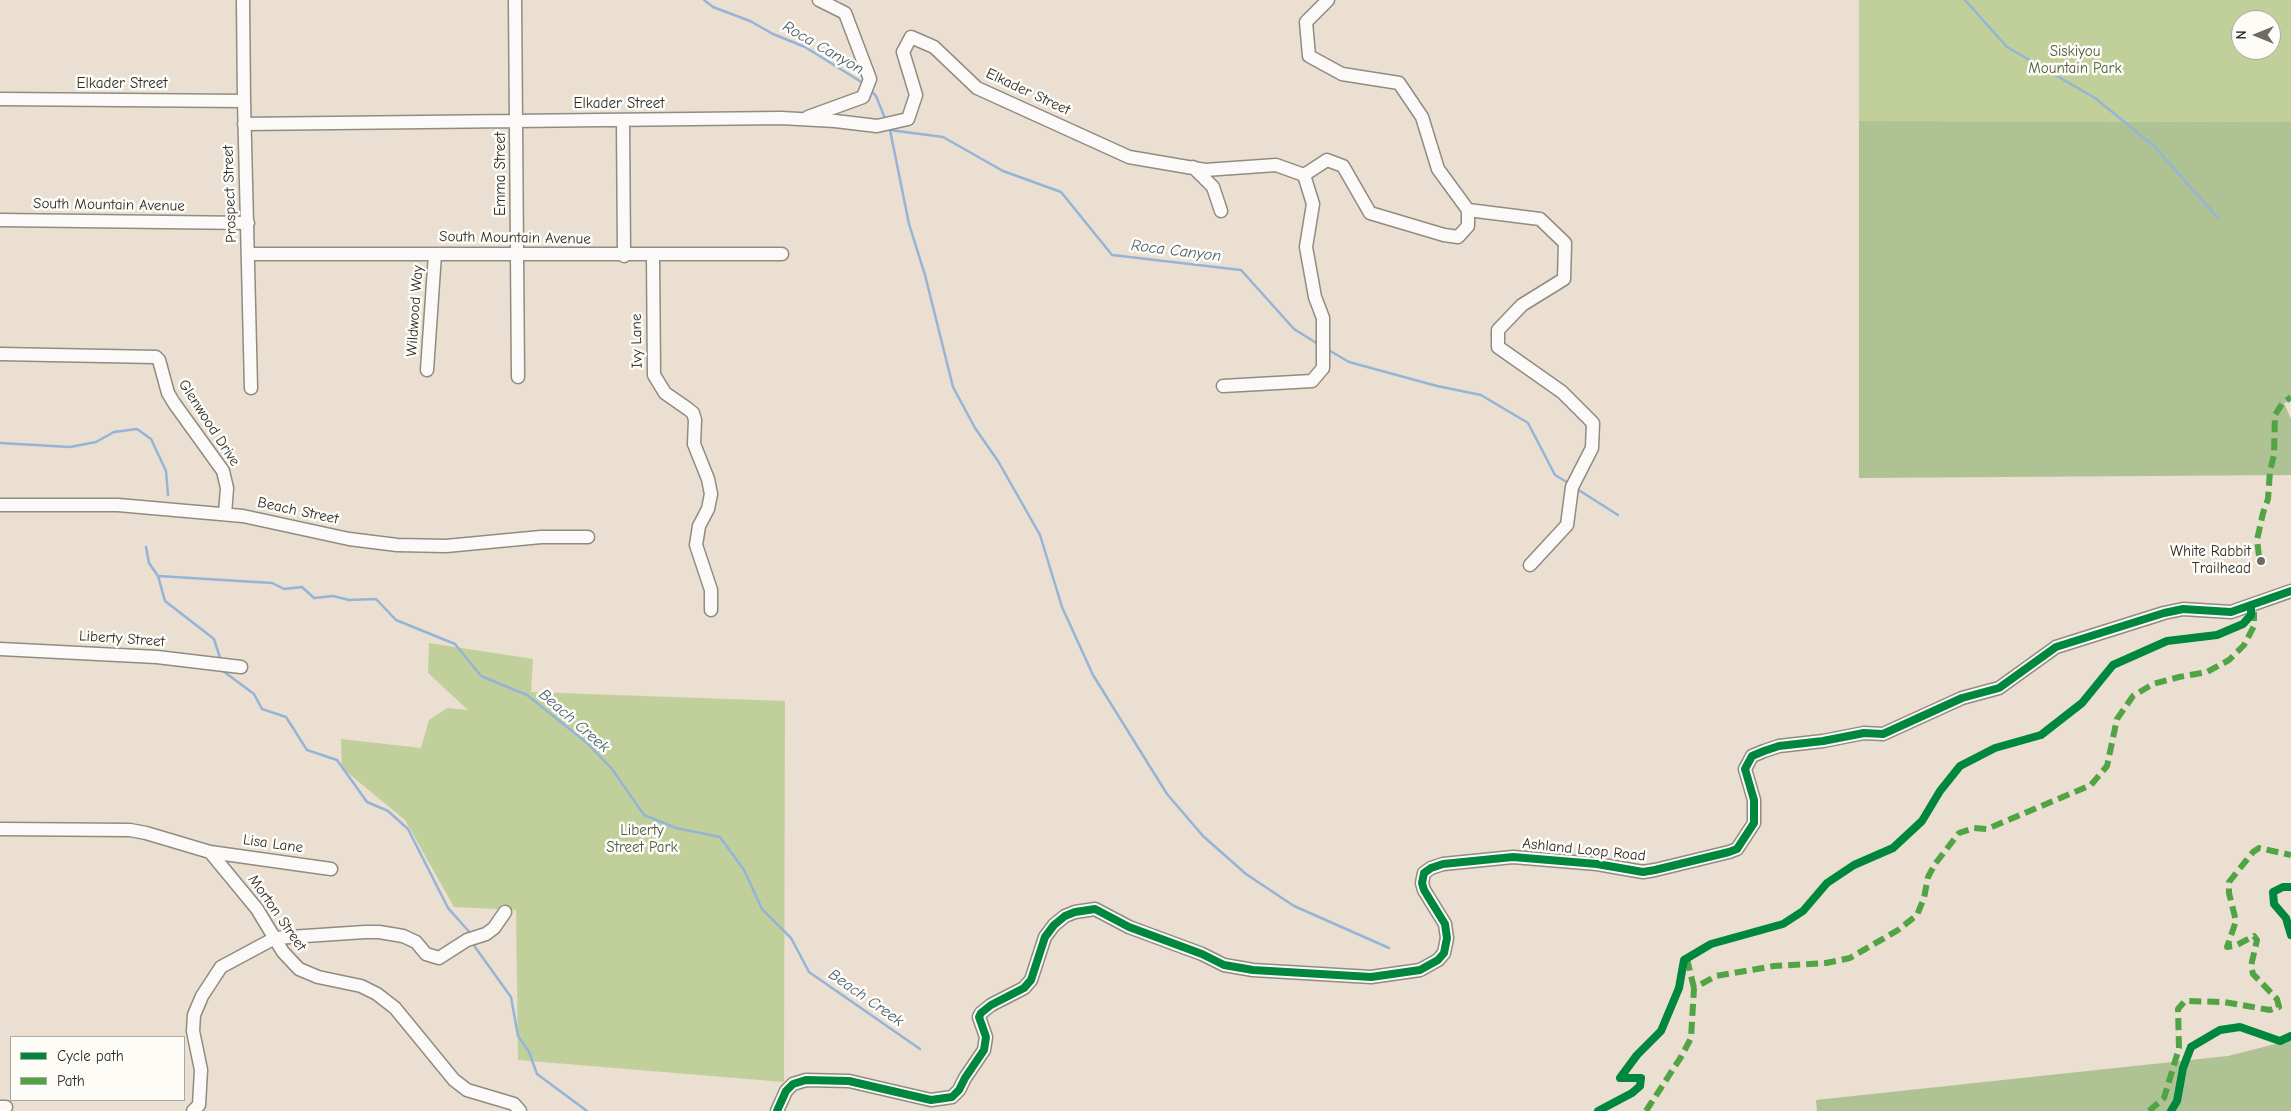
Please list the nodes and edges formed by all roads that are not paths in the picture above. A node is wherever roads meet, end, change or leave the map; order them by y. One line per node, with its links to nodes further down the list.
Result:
1 (243, 0): 6 (street, Prospect Street)
2 (515, 0): 8 (street, Emma Street)
3 (819, 0): 7 (street)
4 (1328, 0): 14 (street)
5 (0, 99): 6 (street, Elkader Street)
6 (244, 100): 10 (street, Prospect Street)
7 (802, 119): 9 (street, Elkader Street); 11 (street, Elkader Street)
8 (517, 120): 9 (street, Elkader Street); 10 (street, Elkader Street); 21 (street, Emma Street)
9 (623, 120): 22 (street)
10 (244, 124): 16 (street, Prospect Street)
11 (1193, 167): 12 (street, Elkader Street); 13 (street)
12 (1304, 175): 14 (street); 26 (street)
13 (1221, 210)
14 (1468, 210): 31 (street)
15 (0, 220): 16 (street, South Mountain Avenue)
16 (248, 223): 17 (street, Prospect Street)
17 (248, 254): 18 (street, South Mountain Avenue); 27 (street, Prospect Street)
18 (435, 254): 21 (street, South Mountain Avenue); 24 (street, Wildwood Way)
19 (782, 254): 20 (street, South Mountain Avenue)
20 (653, 255): 22 (street, South Mountain Avenue); 33 (street, Ivy Lane)
21 (517, 256): 22 (street, South Mountain Avenue); 25 (street, Emma Street)
22 (624, 256)
23 (0, 354): 29 (street, Glenwood Drive)
24 (427, 370)
25 (518, 377)
26 (1223, 386)
27 (251, 388)
28 (0, 504): 29 (street, Beach Street)
29 (225, 514): 30 (street, Beach Street)
30 (588, 537)
31 (1530, 565)
32 (2291, 591): 43 (street, Ashland Loop Road)
33 (712, 610)
34 (0, 649): 35 (street, Liberty Street)
35 (242, 667)
36 (0, 830): 37 (street)
37 (210, 852): 38 (street, Lisa Lane); 40 (street, Morton Street)
38 (331, 869)
39 (505, 912): 40 (street)
40 (275, 938): 41 (street); 42 (street, Morton Street)
41 (193, 1111)
42 (520, 1111)
43 (777, 1111)

